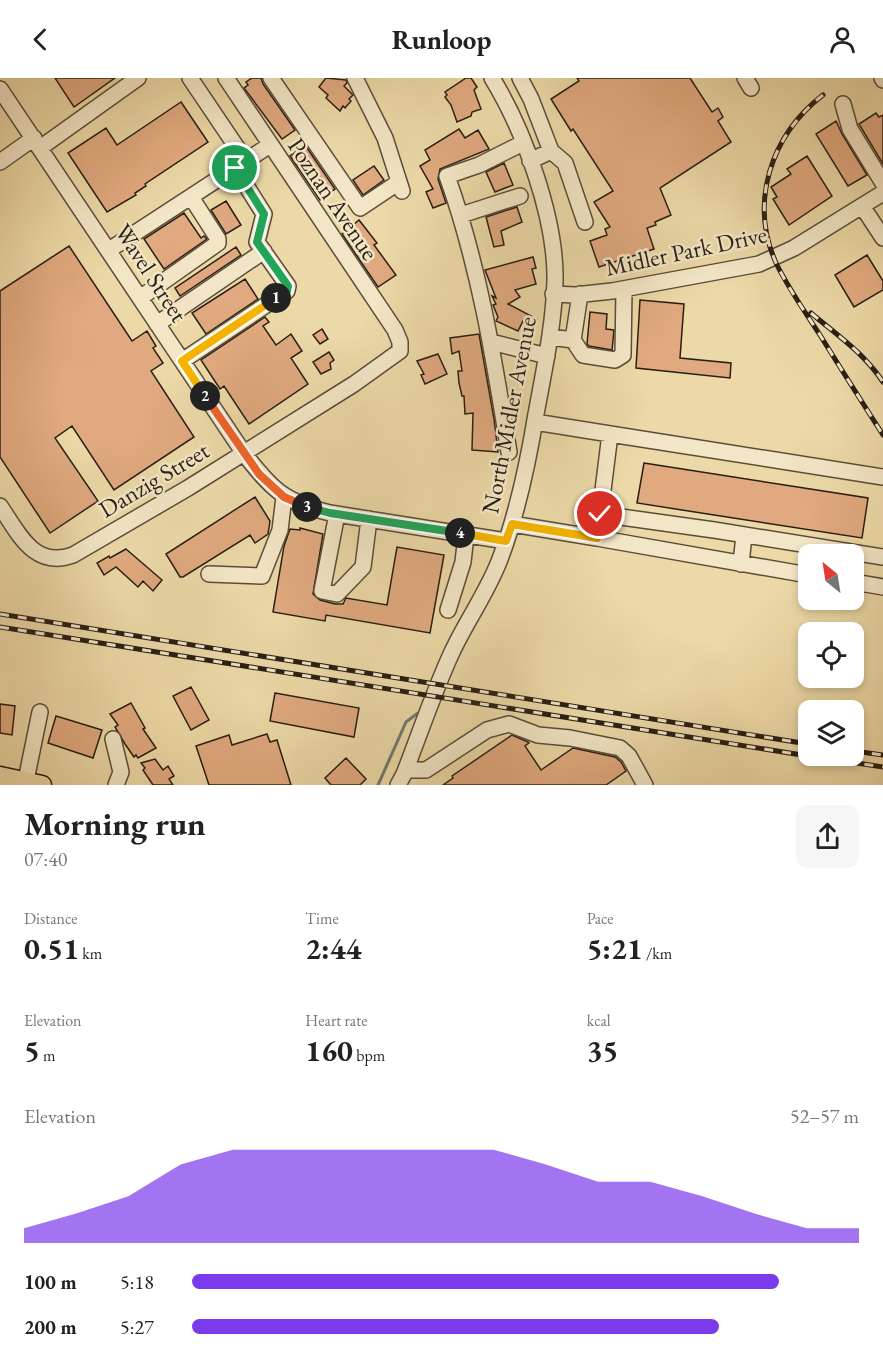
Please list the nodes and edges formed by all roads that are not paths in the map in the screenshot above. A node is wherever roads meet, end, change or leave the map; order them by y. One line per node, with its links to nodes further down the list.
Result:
1 (138, 78): 10 (street)
2 (190, 78): 16 (street)
3 (226, 78): 12 (street, Poznan Avenue)
4 (271, 78): 5 (street)
5 (355, 78)
6 (492, 78): 11 (street, North Midler Avenue)
7 (520, 78): 13 (street)
8 (0, 90): 10 (street, Wavel Street)
9 (843, 104): 17 (street)
10 (37, 143): 15 (street); 25 (street, Wavel Street)
11 (523, 143): 14 (street, North Midler Avenue); 22 (street)
12 (270, 145): 16 (street); 35 (street, Poznan Avenue)
13 (551, 151): 14 (street); 23 (street)
14 (530, 161): 28 (street, North Midler Avenue)
15 (0, 162)
16 (241, 164): 20 (street); 26 (street)
17 (883, 183)
18 (883, 193): 21 (street, Midler Park Drive)
19 (520, 196): 22 (street)
20 (191, 197): 25 (street); 30 (street)
21 (862, 206): 24 (street); 27 (street, Midler Park Drive)
22 (461, 215): 34 (street)
23 (585, 222)
24 (883, 238)
25 (109, 250): 30 (street, Wavel Street)
26 (264, 251): 31 (street); 37 (street)
27 (624, 289): 29 (street, Midler Park Drive); 33 (street)
28 (554, 294): 29 (street, Midler Park Drive); 32 (street, North Midler Avenue)
29 (580, 294): 33 (street)
30 (140, 298): 31 (street, Wavel Street)
31 (158, 324): 37 (street, Wavel Street)
32 (550, 337): 33 (street); 36 (street, North Midler Avenue)
33 (573, 340)
34 (491, 342): 36 (street); 41 (street)
35 (400, 346): 40 (street, Danzig Street)
36 (547, 356): 38 (street, North Midler Avenue)
37 (182, 361): 40 (street, Wavel Street)
38 (535, 422): 39 (street); 48 (street, North Midler Avenue)
39 (610, 434): 42 (street); 46 (street)
40 (243, 452): 43 (street, Wavel Street); 44 (street, Danzig Street)
41 (509, 452)
42 (883, 477)
43 (284, 497): 45 (street, Wavel Street); 56 (street)
44 (0, 506)
45 (337, 514): 47 (street, Wavel Street); 47 (street)
46 (600, 514): 50 (street); 51 (street)
47 (369, 519): 49 (street, Wavel Street)
48 (512, 524): 51 (street); 52 (street, North Midler Avenue)
49 (466, 534): 52 (street, Wavel Street); 59 (street)
50 (744, 535): 53 (street); 54 (street)
51 (597, 538): 54 (street)
52 (506, 541): 62 (street, North Midler Avenue)
53 (883, 557)
54 (741, 564): 55 (street)
55 (798, 573)
56 (209, 574)
57 (864, 584): 58 (street)
58 (883, 587)
59 (448, 610)
60 (40, 712): 64 (street)
61 (112, 739): 65 (street)
62 (406, 770): 66 (street, North Midler Avenue); 67 (street)
63 (0, 776): 64 (main road)
64 (31, 784)
65 (117, 785)
66 (398, 785)
67 (645, 785)

